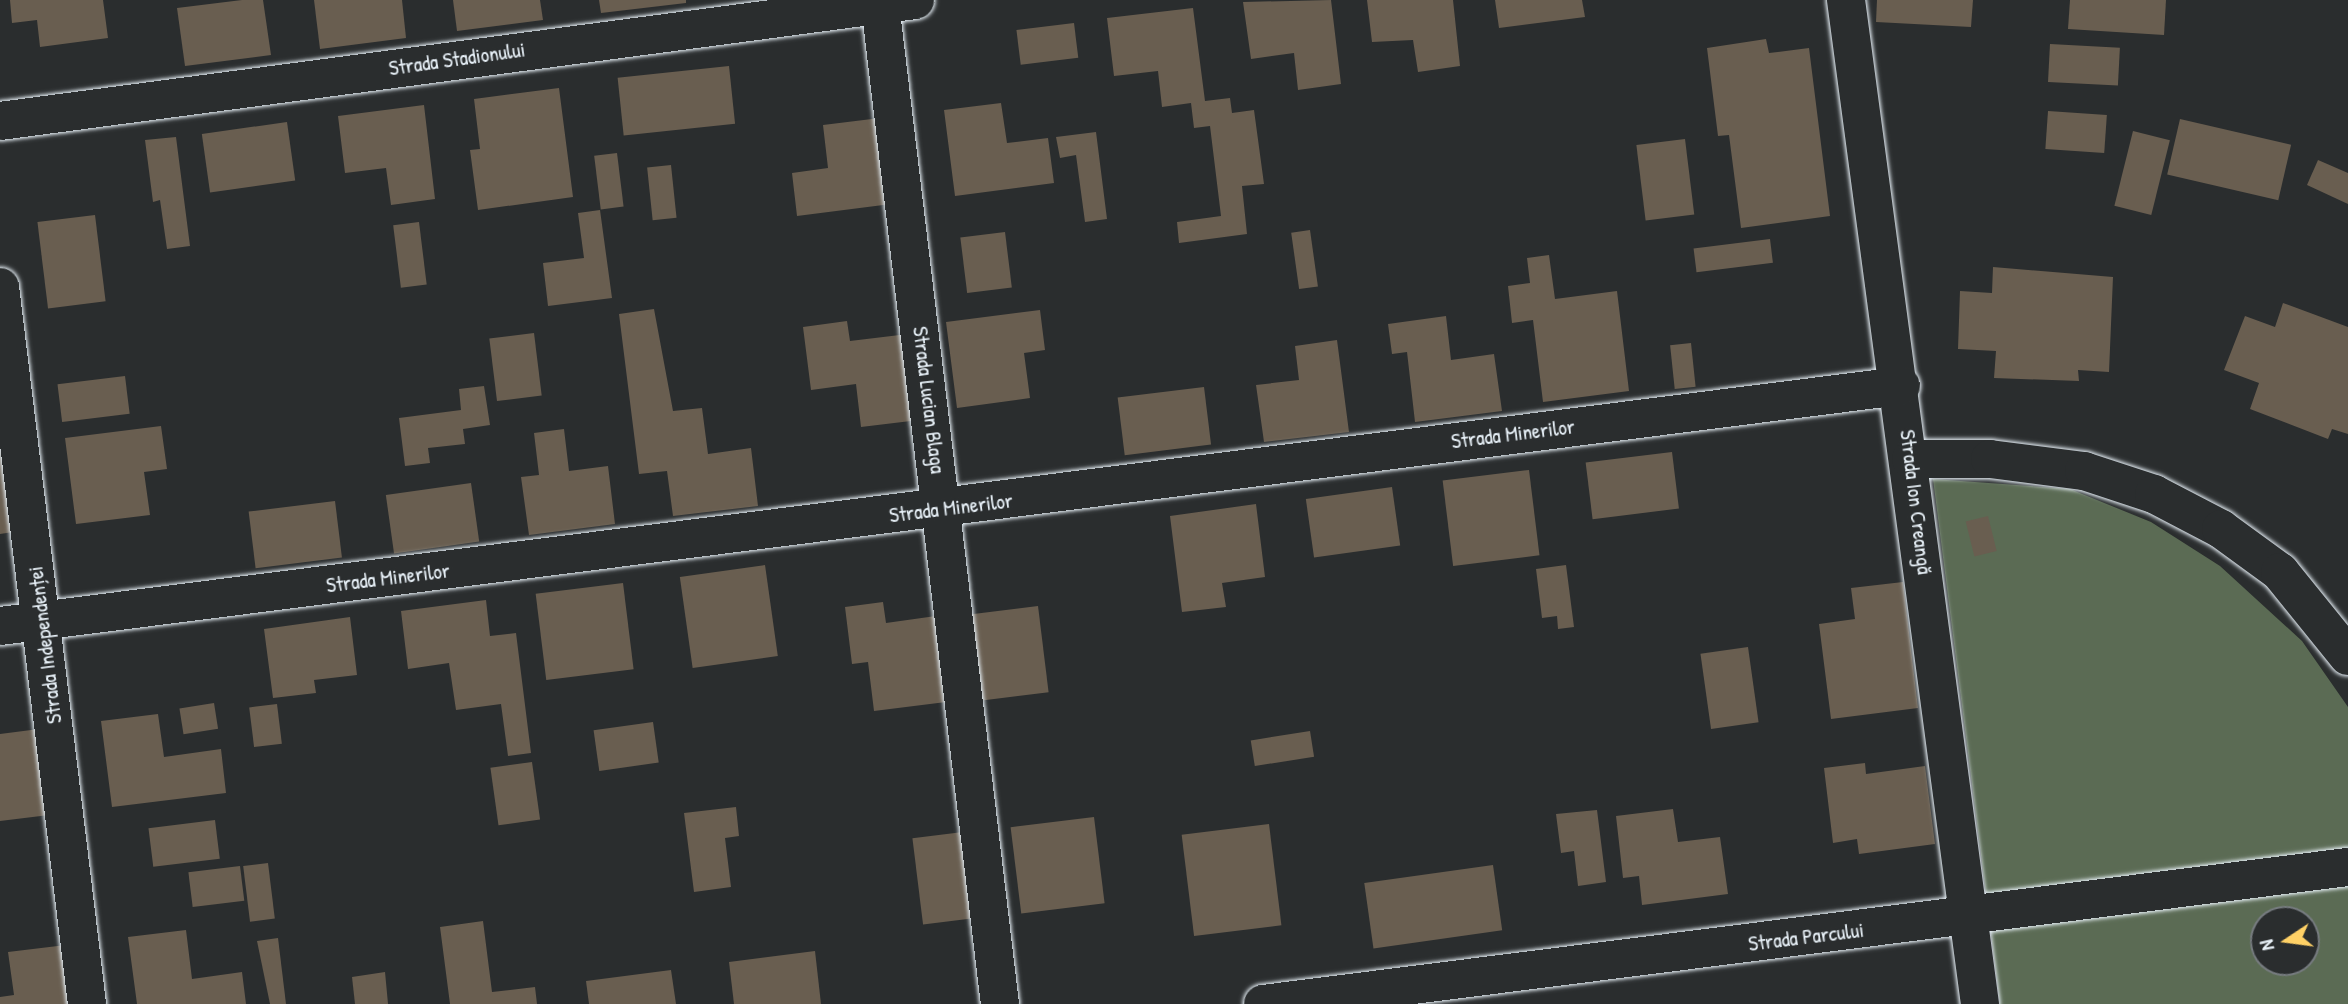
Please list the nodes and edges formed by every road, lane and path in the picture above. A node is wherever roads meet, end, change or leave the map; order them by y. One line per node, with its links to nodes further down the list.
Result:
1 (1846, 0): 5 (street, Strada Ion Creangă)
2 (898, 2): 3 (street, Strada Stadionului); 7 (street, Strada Lucian Blaga)
3 (0, 121)
4 (0, 287): 8 (street, Strada Independenței)
5 (1901, 386): 6 (street, Strada Ion Creangă); 7 (street, Strada Minerilor)
6 (1911, 459): 10 (street); 12 (street, Strada Ion Creangă)
7 (943, 510): 8 (street, Strada Minerilor); 14 (street, Strada Lucian Blaga)
8 (43, 622): 9 (street, Strada Minerilor); 13 (street, Strada Independenței)
9 (0, 626)
10 (2348, 656)
11 (2348, 867): 12 (street, Strada Parcului)
12 (1969, 916): 15 (street, Strada Parcului); 16 (street, Strada Ion Creangă)
13 (87, 1004)
14 (1000, 1004)
15 (1263, 1004)
16 (1980, 1004)

